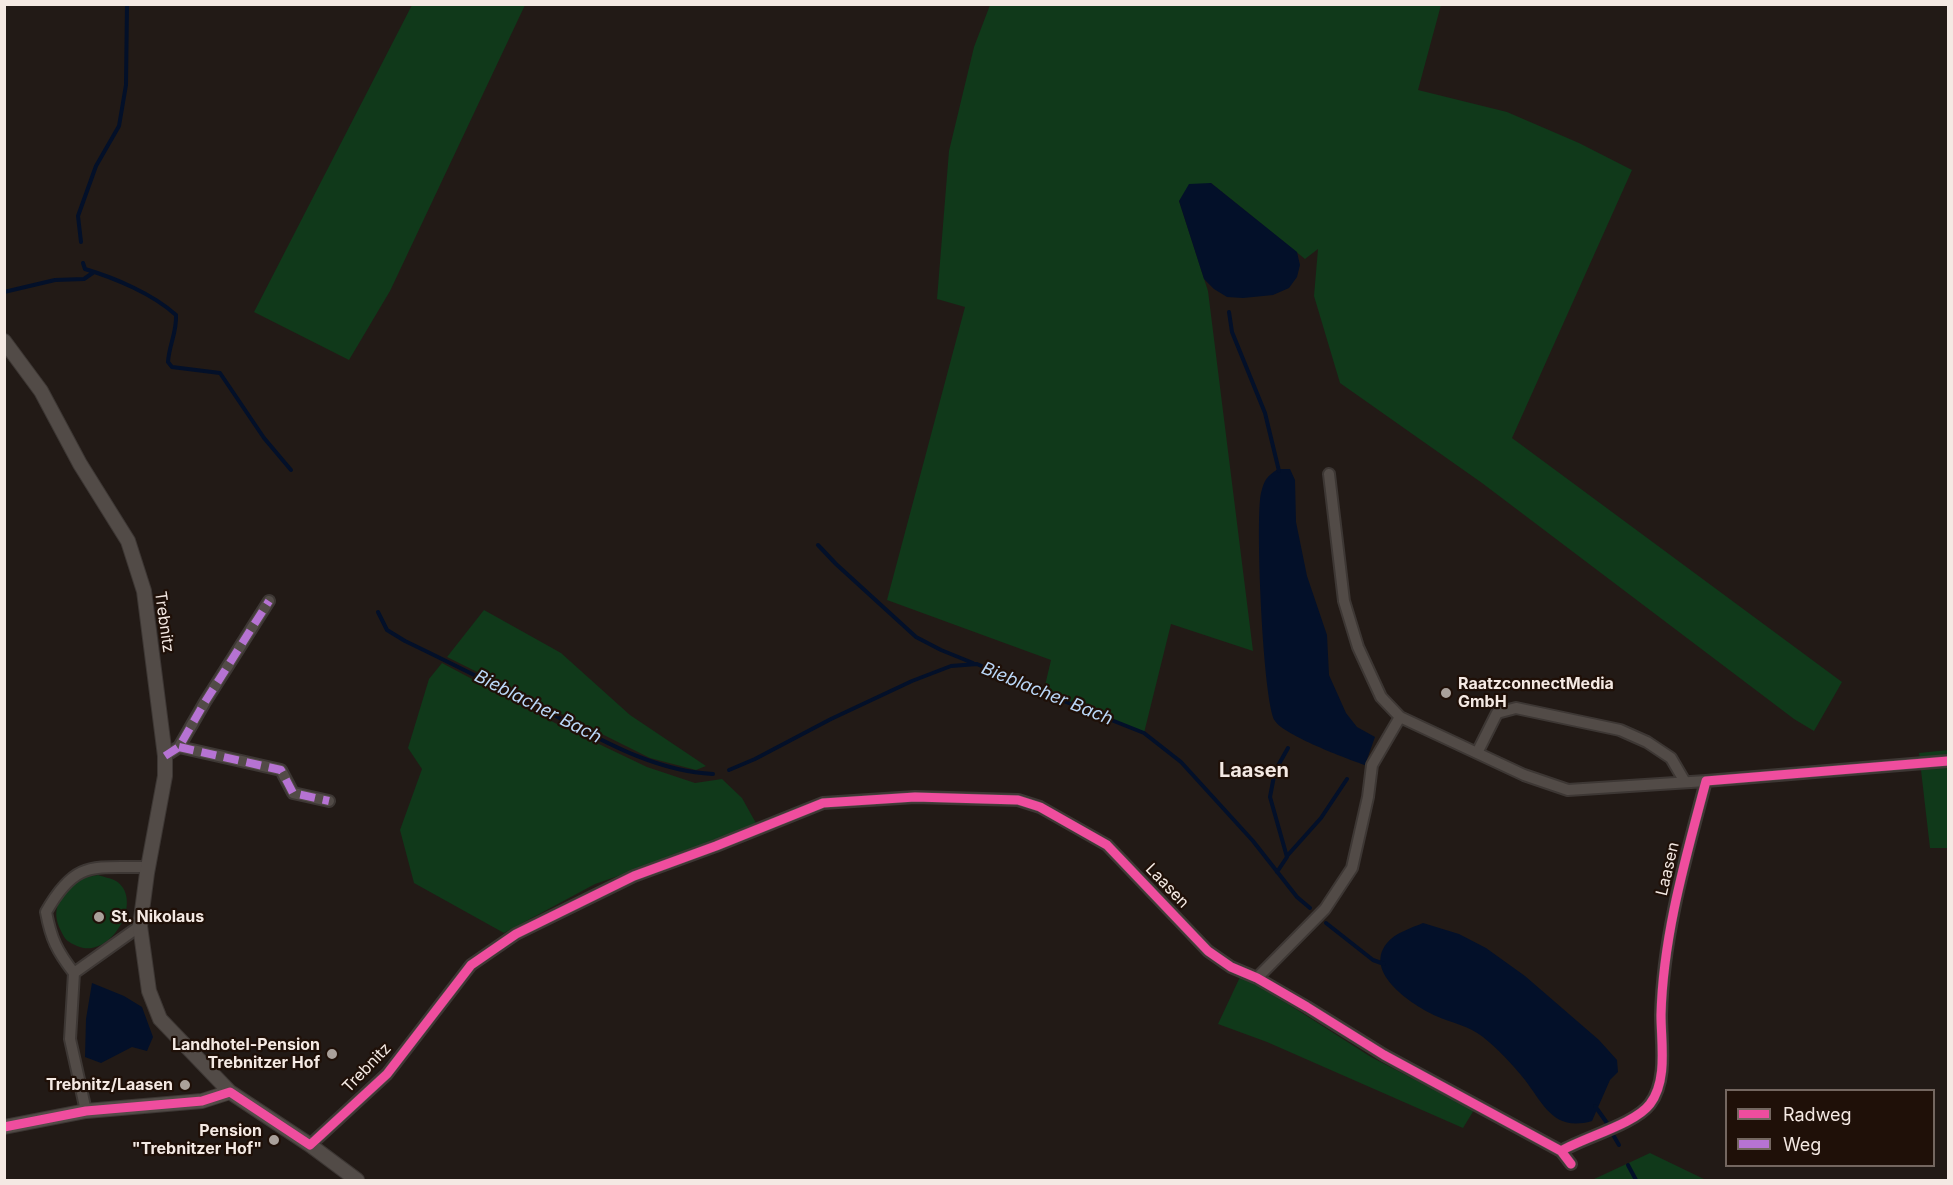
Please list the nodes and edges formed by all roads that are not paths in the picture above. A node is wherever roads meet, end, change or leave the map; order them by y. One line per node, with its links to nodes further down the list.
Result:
1 (4, 341): 7 (street, Trebnitz)
2 (1329, 474): 4 (street)
3 (269, 601): 5 (street)
4 (1400, 717): 6 (street); 16 (street)
5 (179, 747): 7 (street); 11 (street)
6 (1476, 753): 10 (street); 10 (street)
7 (165, 756): 13 (street, Trebnitz)
8 (1948, 761): 9 (street)
9 (1706, 781): 10 (street); 21 (street, Laasen)
10 (1685, 782)
11 (329, 801)
12 (716, 846): 16 (street, Laasen); 20 (street, Trebnitz)
13 (148, 867): 14 (street, Trebnitz); 15 (street)
14 (140, 926): 15 (street); 17 (street)
15 (74, 974): 18 (street)
16 (1257, 978): 21 (street, Laasen)
17 (230, 1092): 18 (street); 20 (street)
18 (86, 1111): 19 (street)
19 (4, 1127)
20 (310, 1145): 23 (street)
21 (1561, 1151): 22 (street, Laasen)
22 (1571, 1164)
23 (357, 1180)

